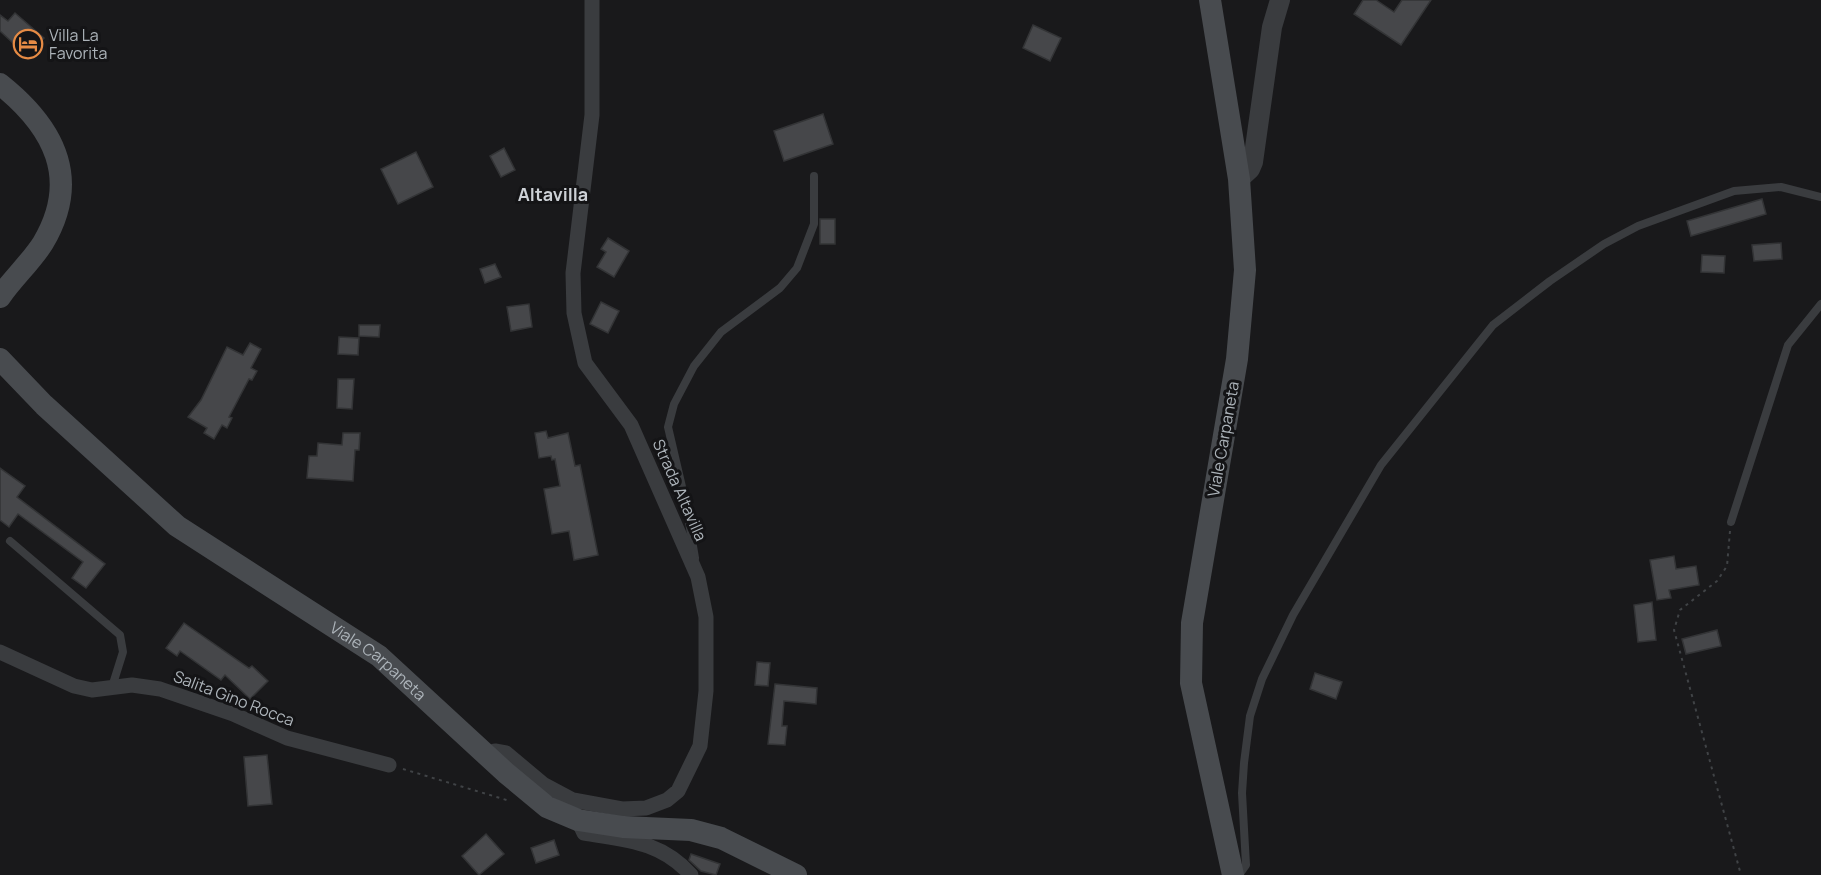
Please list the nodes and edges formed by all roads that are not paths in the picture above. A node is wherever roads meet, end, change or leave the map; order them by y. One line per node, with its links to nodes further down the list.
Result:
1 (592, 0): 13 (street, Strada Altavilla)
2 (1210, 0): 6 (main road, Viale Carpaneta)
3 (1280, 0): 6 (street)
4 (0, 84): 8 (main road)
5 (814, 176): 13 (lane)
6 (1239, 179): 21 (main road, Viale Carpaneta)
7 (1821, 197): 22 (lane)
8 (0, 297)
9 (1821, 304): 11 (lane)
10 (0, 360): 16 (main road, Viale Carpaneta)
11 (1731, 522)
12 (10, 541): 15 (lane)
13 (695, 569): 16 (street, Strada Altavilla)
14 (0, 652): 15 (street, Salita Gino Rocca)
15 (112, 687): 17 (street, Salita Gino Rocca)
16 (485, 754): 18 (main road, Viale Carpaneta)
17 (389, 765)
18 (578, 820): 19 (street); 20 (main road, Viale Carpaneta)
19 (691, 875)
20 (796, 875)
21 (1233, 875)
22 (1239, 875)

